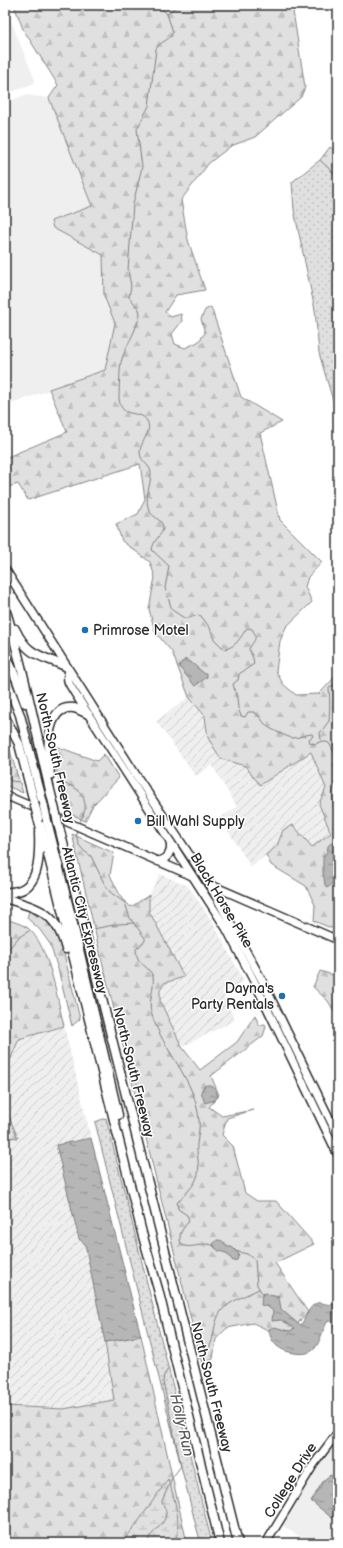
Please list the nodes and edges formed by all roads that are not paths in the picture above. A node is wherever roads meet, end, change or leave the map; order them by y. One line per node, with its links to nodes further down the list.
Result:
1 (5, 568): 5 (main road, Black Horse Pike)
2 (5, 604): 5 (highway)
3 (5, 608): 10 (highway, North-South Freeway)
4 (5, 654): 10 (highway)
5 (68, 669): 7 (main road, Black Horse Pike); 9 (main road, Black Horse Pike)
6 (5, 677): 25 (highway, Atlantic City Expressway, bridge)
7 (88, 714): 9 (main road, Black Horse Pike); 13 (highway)
8 (5, 716): 14 (highway, North-South Freeway, bridge)
9 (103, 730): 11 (main road, Black Horse Pike)
10 (44, 769): 13 (highway, North-South Freeway)
11 (135, 780): 15 (main road, Black Horse Pike); 18 (main road, Black Horse Pike)
12 (6, 796): 16 (main road)
13 (56, 814): 28 (highway, North-South Freeway, bridge)
14 (38, 818): 19 (highway); 22 (highway, North-South Freeway)
15 (170, 840): 16 (main road); 17 (main road, Black Horse Pike)
16 (156, 861): 17 (main road)
17 (192, 876): 18 (main road); 24 (main road, Black Horse Pike)
18 (209, 884): 21 (main road); 23 (main road, Black Horse Pike)
19 (5, 892)
20 (5, 898): 22 (highway)
21 (338, 940)
22 (96, 1047): 25 (highway, North-South Freeway)
23 (338, 1136)
24 (338, 1155)
25 (158, 1289): 27 (highway, North-South Freeway)
26 (338, 1432): 29 (main road, College Drive)
27 (220, 1543)
28 (238, 1543)
29 (266, 1543)

